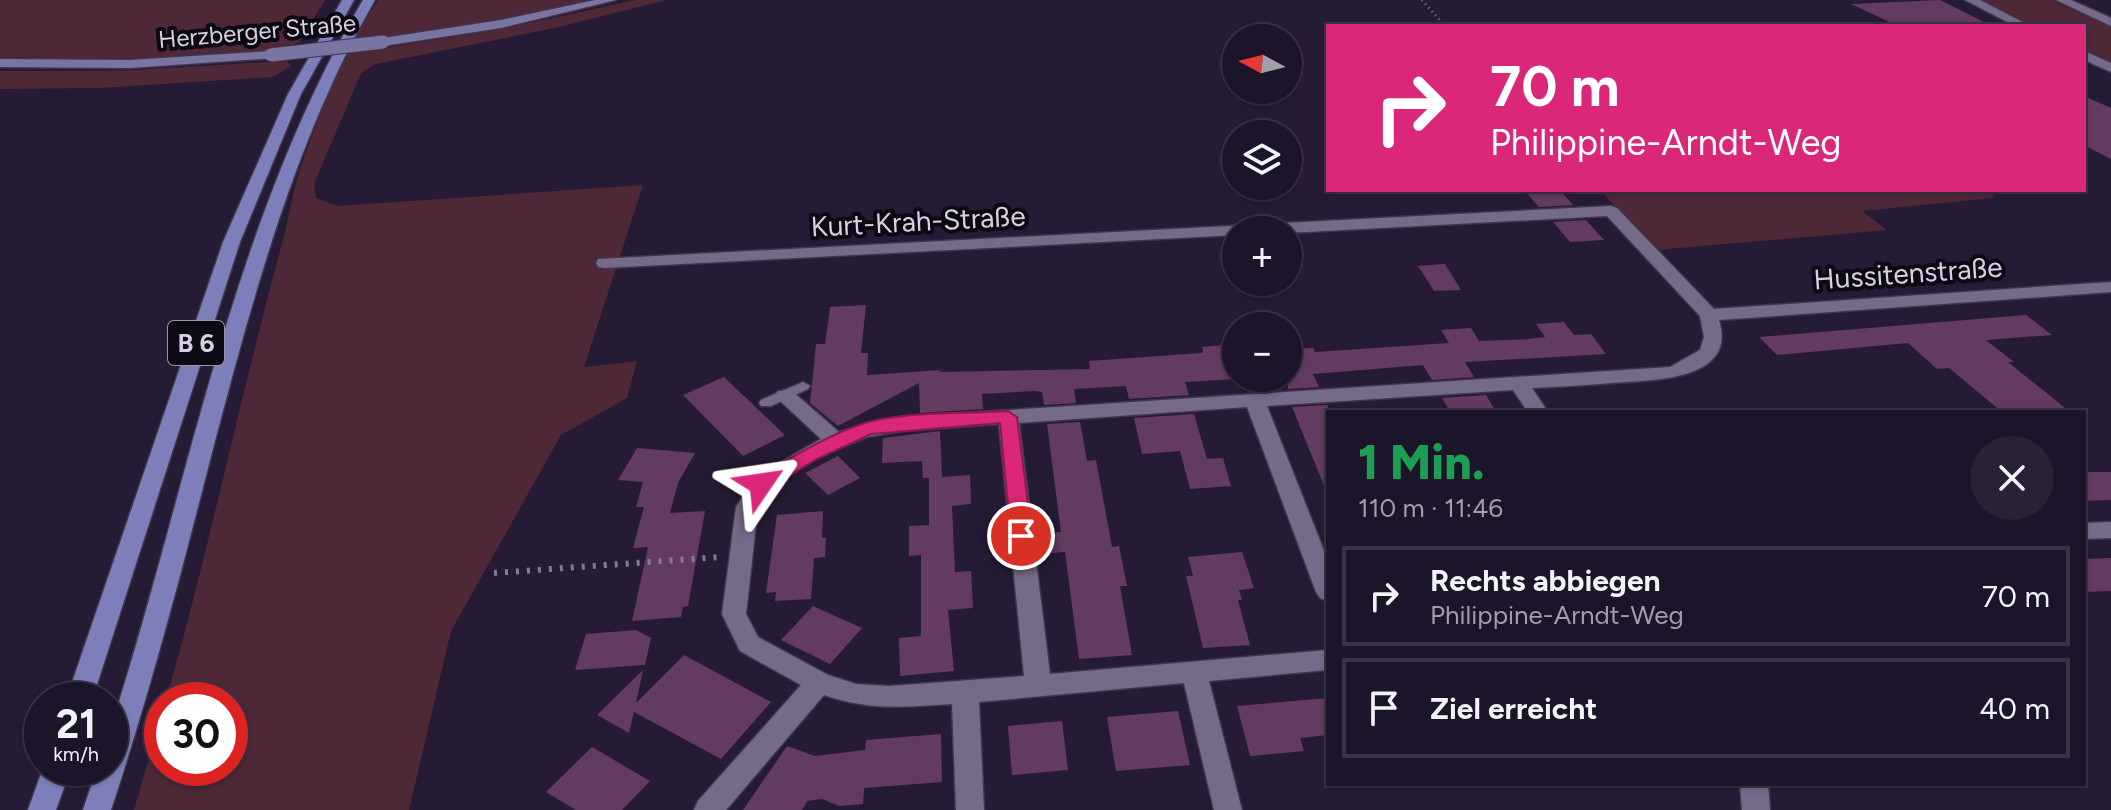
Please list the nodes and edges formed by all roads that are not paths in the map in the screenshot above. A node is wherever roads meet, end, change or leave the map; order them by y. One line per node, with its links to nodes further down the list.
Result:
1 (348, 0): 27 (main road, B 6)
2 (369, 0): 34 (main road, B 6)
3 (610, 0): 9 (main road, Herzberger Straße, bridge)
4 (1971, 0): 7 (street)
5 (2062, 0): 6 (street)
6 (2111, 22)
7 (2020, 24)
8 (2086, 56): 10 (street)
9 (0, 63)
10 (2111, 68)
11 (1302, 227): 15 (street)
12 (1222, 231): 13 (street, Kurt-Krah-Straße)
13 (604, 263)
14 (2111, 287): 15 (street, Hussitenstraße)
15 (1709, 315): 16 (street)
16 (1519, 384): 18 (street); 19 (street)
17 (785, 395): 21 (street)
18 (1255, 401): 20 (street); 24 (street)
19 (1537, 410)
20 (1008, 417): 21 (street); 29 (street)
21 (836, 441): 28 (street)
22 (2111, 530): 23 (street)
23 (2086, 531)
24 (1326, 587)
25 (1326, 660): 26 (street)
26 (1194, 673): 29 (street); 37 (street)
27 (85, 682)
28 (819, 682): 30 (street); 35 (street)
29 (1038, 685): 30 (street)
30 (965, 692): 36 (street)
31 (51, 786): 33 (main road)
32 (1754, 786): 38 (street)
33 (42, 810)
34 (97, 810)
35 (708, 810)
36 (970, 810)
37 (1228, 810)
38 (1756, 810)

